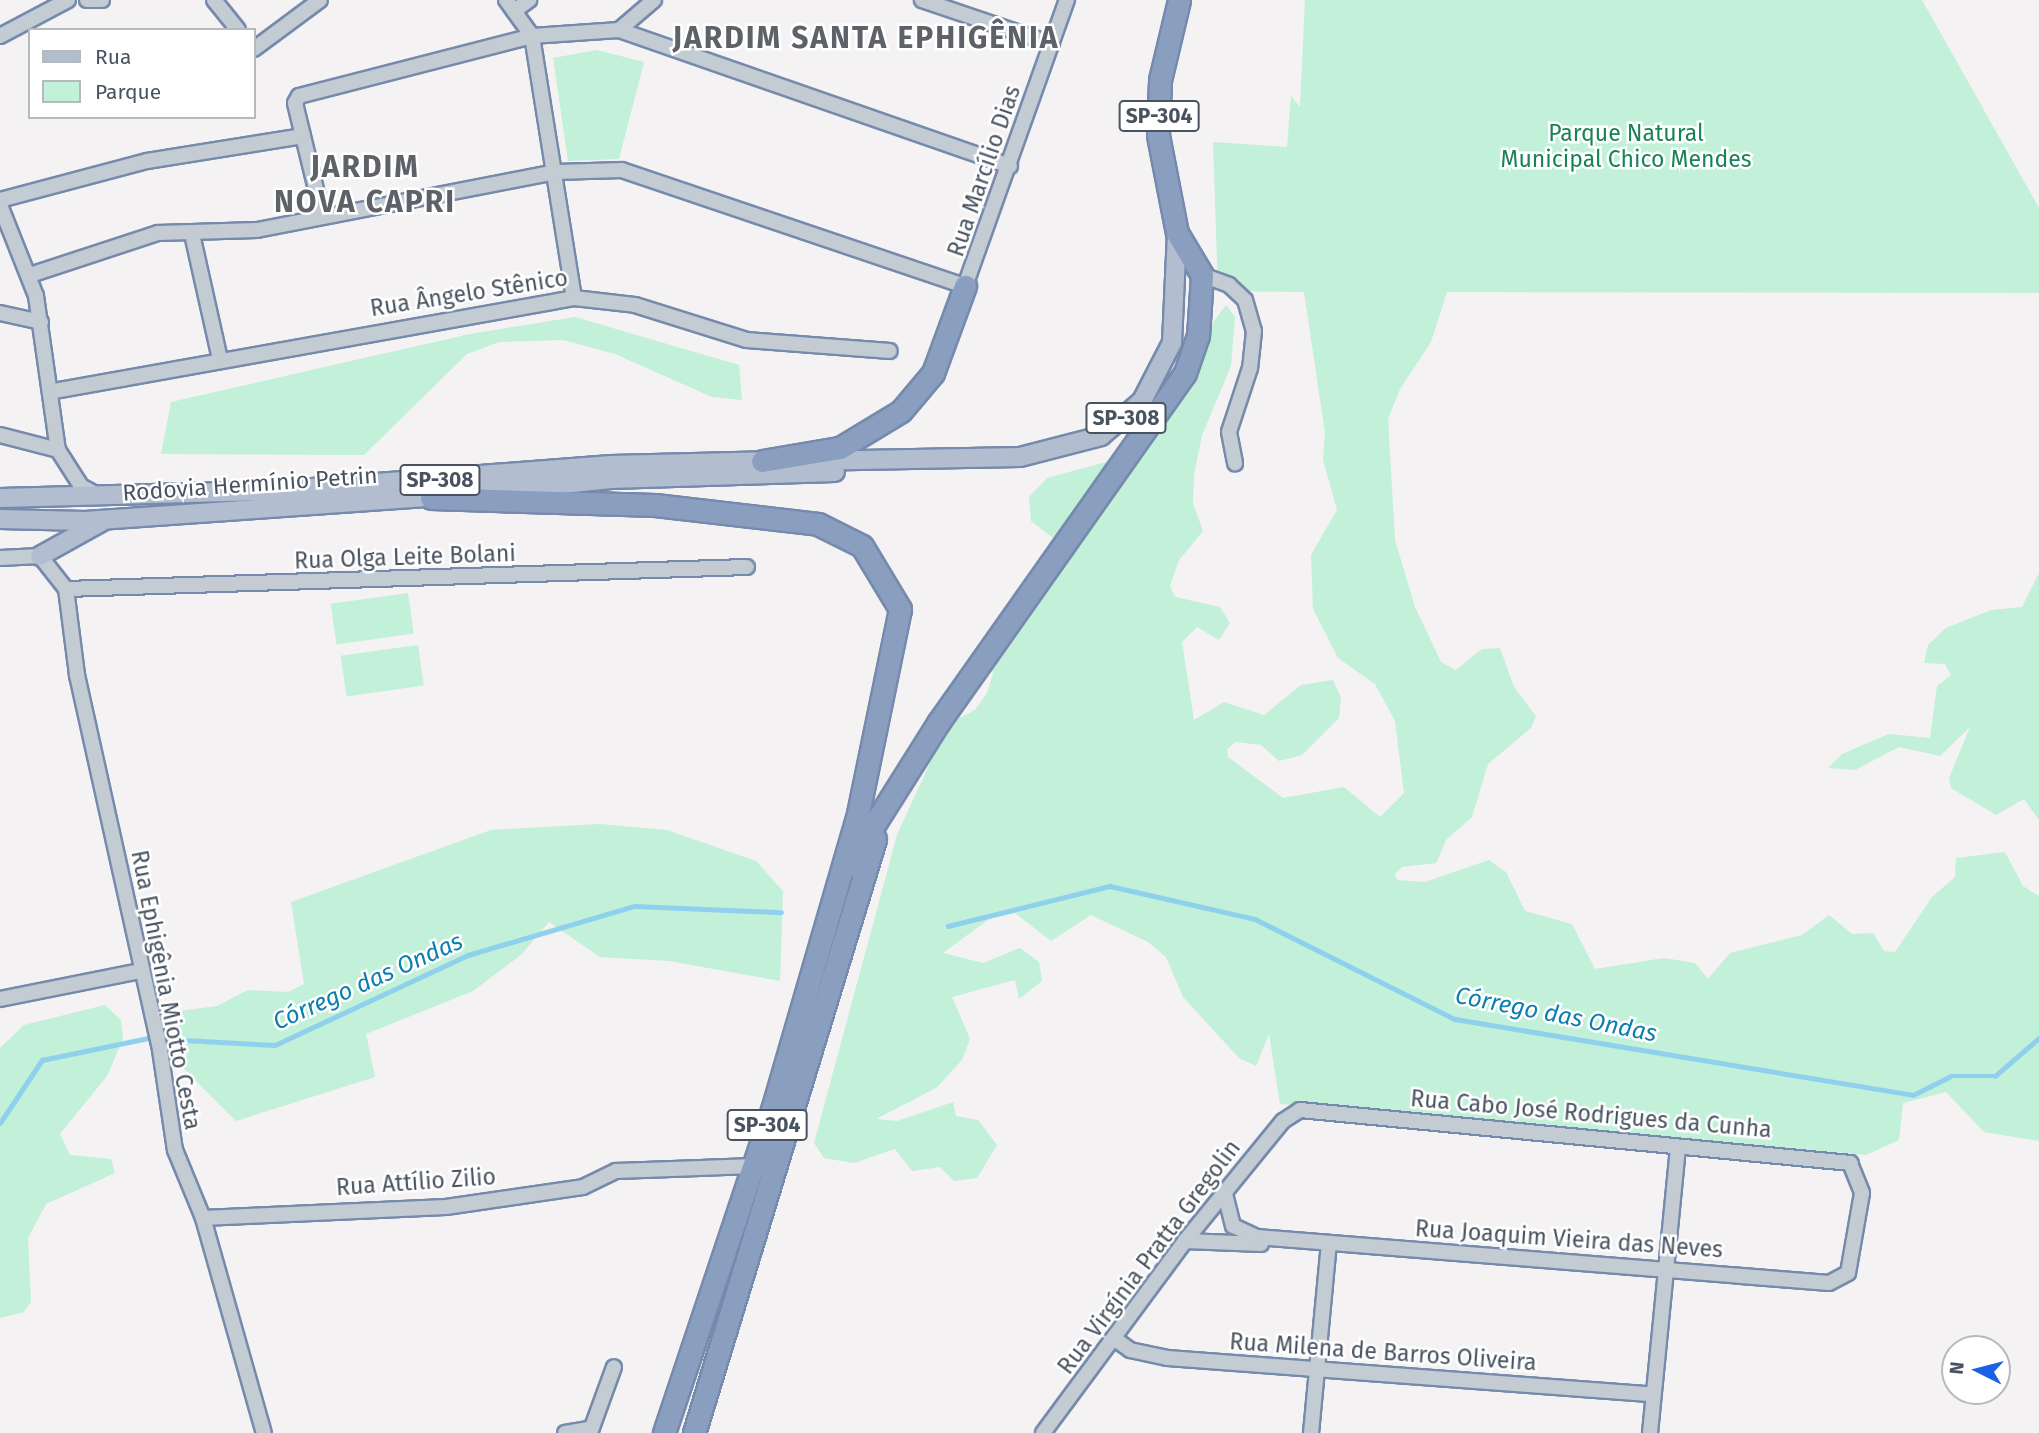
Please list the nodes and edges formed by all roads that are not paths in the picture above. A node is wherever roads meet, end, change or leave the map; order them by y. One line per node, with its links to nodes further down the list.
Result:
1 (68, 0): 14 (street)
2 (87, 0): 3 (street)
3 (102, 0)
4 (214, 0): 12 (street)
5 (320, 0): 17 (street)
6 (529, 0): 11 (street)
7 (654, 0): 13 (street)
8 (922, 0): 16 (street)
9 (1067, 0): 16 (street, Rua Marcílio Dias)
10 (1179, 0): 23 (highway, SP-304)
11 (510, 5): 15 (street)
12 (236, 28)
13 (619, 30): 15 (street); 19 (street)
14 (0, 36)
15 (532, 37): 18 (street); 20 (street)
16 (1052, 44): 19 (street, Rua Marcílio Dias)
17 (256, 48)
18 (303, 136): 21 (street); 22 (street)
19 (1010, 166): 27 (street, Rua Marcílio Dias)
20 (556, 172): 22 (street); 27 (street); 28 (street)
21 (0, 203): 25 (street)
22 (322, 214): 24 (street)
23 (1177, 233): 26 (highway); 38 (main road, Rodovia Hermínio Petrin / SP-308)
24 (192, 234): 25 (street); 32 (street)
25 (30, 275): 30 (street)
26 (1202, 275): 37 (street); 48 (highway)
27 (969, 282): 36 (highway)
28 (574, 298): 31 (street, Rua Ângelo Stênico); 32 (street, Rua Ângelo Stênico)
29 (0, 313): 30 (street)
30 (41, 323): 33 (street)
31 (890, 351)
32 (220, 359): 33 (street, Rua Ângelo Stênico)
33 (54, 391): 35 (street)
34 (0, 435): 35 (street)
35 (58, 450): 39 (street)
36 (762, 461): 38 (main road, Rodovia Hermínio Petrin / SP-308); 39 (main road, Rodovia Hermínio Petrin / SP-308)
37 (1235, 463)
38 (880, 464): 41 (main road, Rodovia Hermínio Petrin / SP-308)
39 (100, 496): 40 (main road, Rodovia Hermínio Petrin / SP-308)
40 (0, 498)
41 (431, 498): 42 (main road, Rodovia Hermínio Petrin / SP-308); 49 (highway, SP-304)
42 (108, 517): 43 (main road, Rodovia Hermínio Petrin / SP-308); 44 (main road)
43 (0, 519)
44 (40, 556): 45 (street); 47 (street)
45 (0, 558)
46 (747, 567): 47 (street, Rua Olga Leite Bolani)
47 (66, 589): 50 (street, Rua Ephigênia Miotto Cesta)
48 (879, 825): 49 (highway); 70 (highway, SP-304)
49 (839, 880): 54 (highway, SP-304)
50 (140, 971): 51 (street); 56 (street, Rua Ephigênia Miotto Cesta)
51 (0, 999)
52 (1294, 1112): 53 (street, Rua Cabo José Rodrigues da Cunha); 55 (street, Rua Virgínia Pratta Gregolin)
53 (1678, 1147): 60 (street); 61 (street, Rua Cabo José Rodrigues da Cunha)
54 (754, 1166): 56 (street, Rua Attílio Zilio); 66 (highway, SP-304)
55 (1224, 1193): 57 (street, Rua Joaquim Vieira das Neves); 58 (street, Rua Virgínia Pratta Gregolin)
56 (202, 1218): 68 (street, Rua Ephigênia Miotto Cesta)
57 (1284, 1240): 58 (street, Rua Joaquim Vieira das Neves); 59 (street, Rua Joaquim Vieira das Neves)
58 (1185, 1241): 62 (street, Rua Virgínia Pratta Gregolin)
59 (1329, 1243): 60 (street, Rua Joaquim Vieira das Neves); 64 (street)
60 (1666, 1268): 61 (street, Rua Joaquim Vieira das Neves); 65 (street)
61 (1847, 1273)
62 (1115, 1339): 64 (street, Rua Milena de Barros Oliveira); 71 (street, Rua Virgínia Pratta Gregolin)
63 (614, 1367): 67 (street)
64 (1316, 1372): 65 (street, Rua Milena de Barros Oliveira); 72 (street)
65 (1652, 1394): 73 (street)
66 (665, 1427)
67 (591, 1431): 69 (street)
68 (264, 1433)
69 (565, 1433)
70 (694, 1433)
71 (1043, 1433)
72 (1311, 1433)
73 (1650, 1433)

